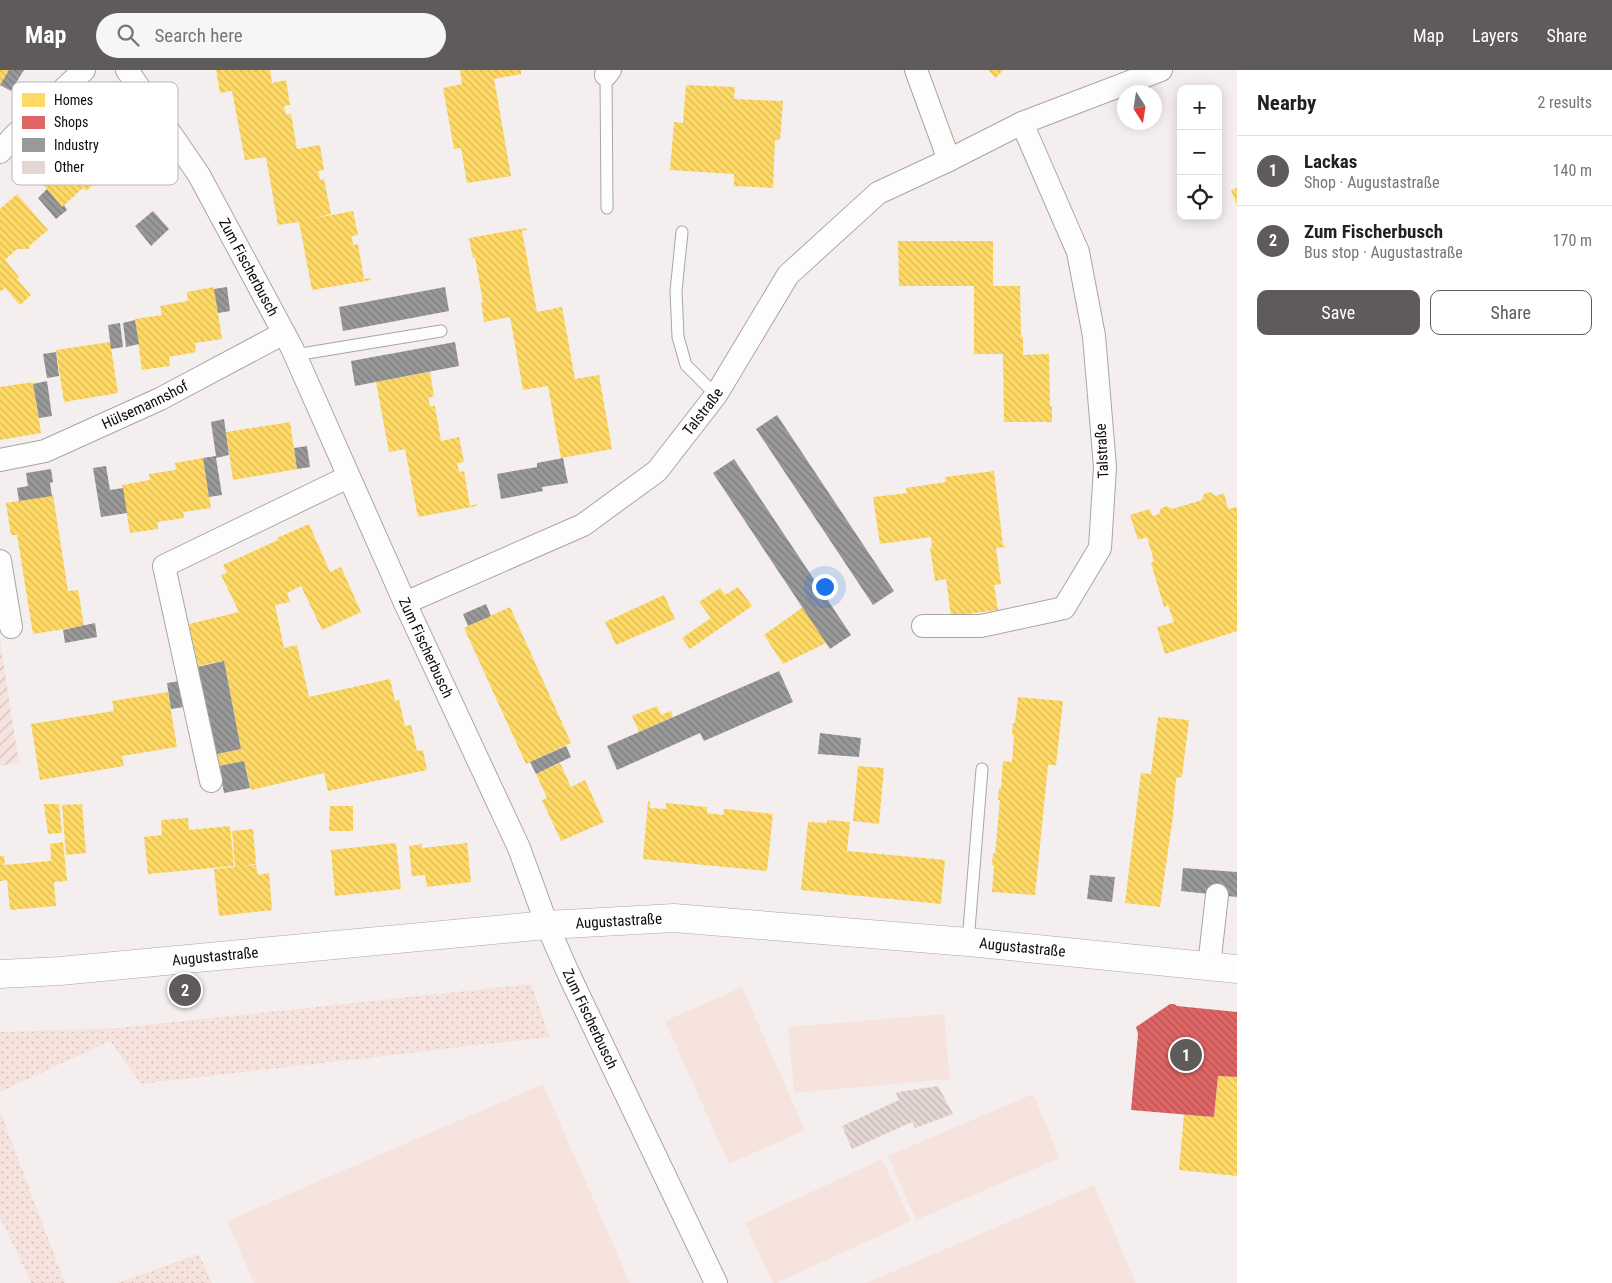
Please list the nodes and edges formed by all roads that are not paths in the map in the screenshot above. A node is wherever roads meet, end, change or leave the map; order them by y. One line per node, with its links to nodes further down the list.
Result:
1 (84, 70): 6 (street)
2 (127, 70): 7 (street, Zum Fischerbusch)
3 (916, 70): 10 (street)
4 (1161, 70): 8 (street, Talstraße)
5 (608, 72): 11 (lane)
6 (70, 82)
7 (135, 82)
8 (1022, 123): 10 (street, Talstraße); 21 (street, Talstraße)
9 (178, 144): 14 (street, Zum Fischerbusch)
10 (950, 160): 16 (street, Talstraße)
11 (607, 208)
12 (682, 232): 16 (lane)
13 (441, 331): 15 (lane)
14 (284, 333): 15 (street, Zum Fischerbusch); 17 (street, Hülsemannshof)
15 (294, 355): 18 (street, Zum Fischerbusch)
16 (716, 396): 20 (street, Talstraße)
17 (0, 460)
18 (348, 477): 20 (street, Zum Fischerbusch); 24 (street)
19 (0, 561): 22 (street)
20 (406, 603): 26 (street, Zum Fischerbusch)
21 (923, 626)
22 (11, 628)
23 (982, 769): 27 (lane)
24 (211, 781)
25 (1217, 895): 28 (street)
26 (547, 925): 27 (main road, Augustastraße); 30 (main road, Augustastraße); 31 (street, Zum Fischerbusch)
27 (968, 942): 28 (main road, Augustastraße)
28 (1209, 966): 29 (main road, Augustastraße)
29 (1237, 969)
30 (0, 974)
31 (716, 1283)

